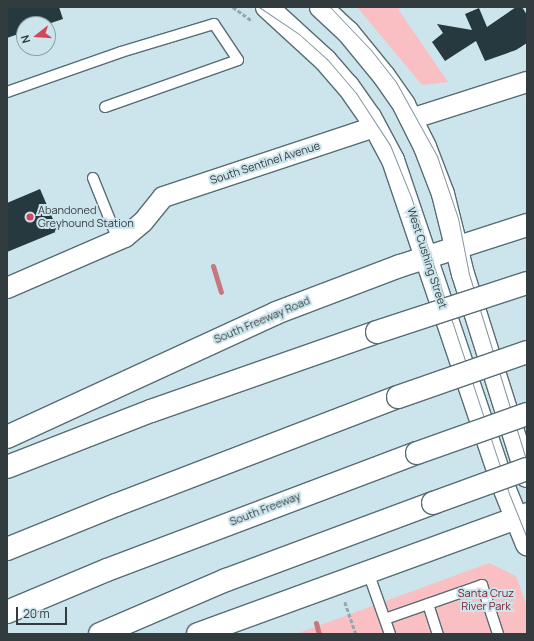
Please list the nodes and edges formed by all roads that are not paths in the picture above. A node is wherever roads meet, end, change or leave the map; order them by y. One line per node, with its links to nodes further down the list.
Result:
1 (267, 7): 7 (main road, West Cushing Street)
2 (321, 7): 6 (main road)
3 (527, 82): 6 (street)
4 (7, 92): 5 (lane)
5 (105, 107)
6 (411, 119): 11 (main road)
7 (375, 127): 10 (street, South Sentinel Avenue); 12 (main road, West Cushing Street)
8 (92, 178): 10 (lane)
9 (527, 225): 11 (main road, South Freeway Road)
10 (118, 240): 14 (street)
11 (457, 247): 12 (main road, South Freeway Road); 20 (main road)
12 (427, 257): 17 (main road, South Freeway Road); 21 (main road, West Cushing Street)
13 (527, 283): 18 (main road, bridge)
14 (7, 288)
15 (527, 352): 23 (main road, bridge)
16 (527, 414): 26 (main road, South Freeway, bridge)
17 (7, 438)
18 (7, 467)
19 (527, 469): 28 (main road, bridge)
20 (527, 476)
21 (522, 516): 22 (main road, West Cushing Street); 24 (main road)
22 (527, 544)
23 (7, 550)
24 (368, 572): 27 (lane); 29 (main road)
25 (428, 604): 27 (lane); 31 (lane); 32 (lane)
26 (7, 612)
27 (385, 619): 30 (lane)
28 (100, 634)
29 (198, 634)
30 (390, 634)
31 (438, 634)
32 (498, 634)

